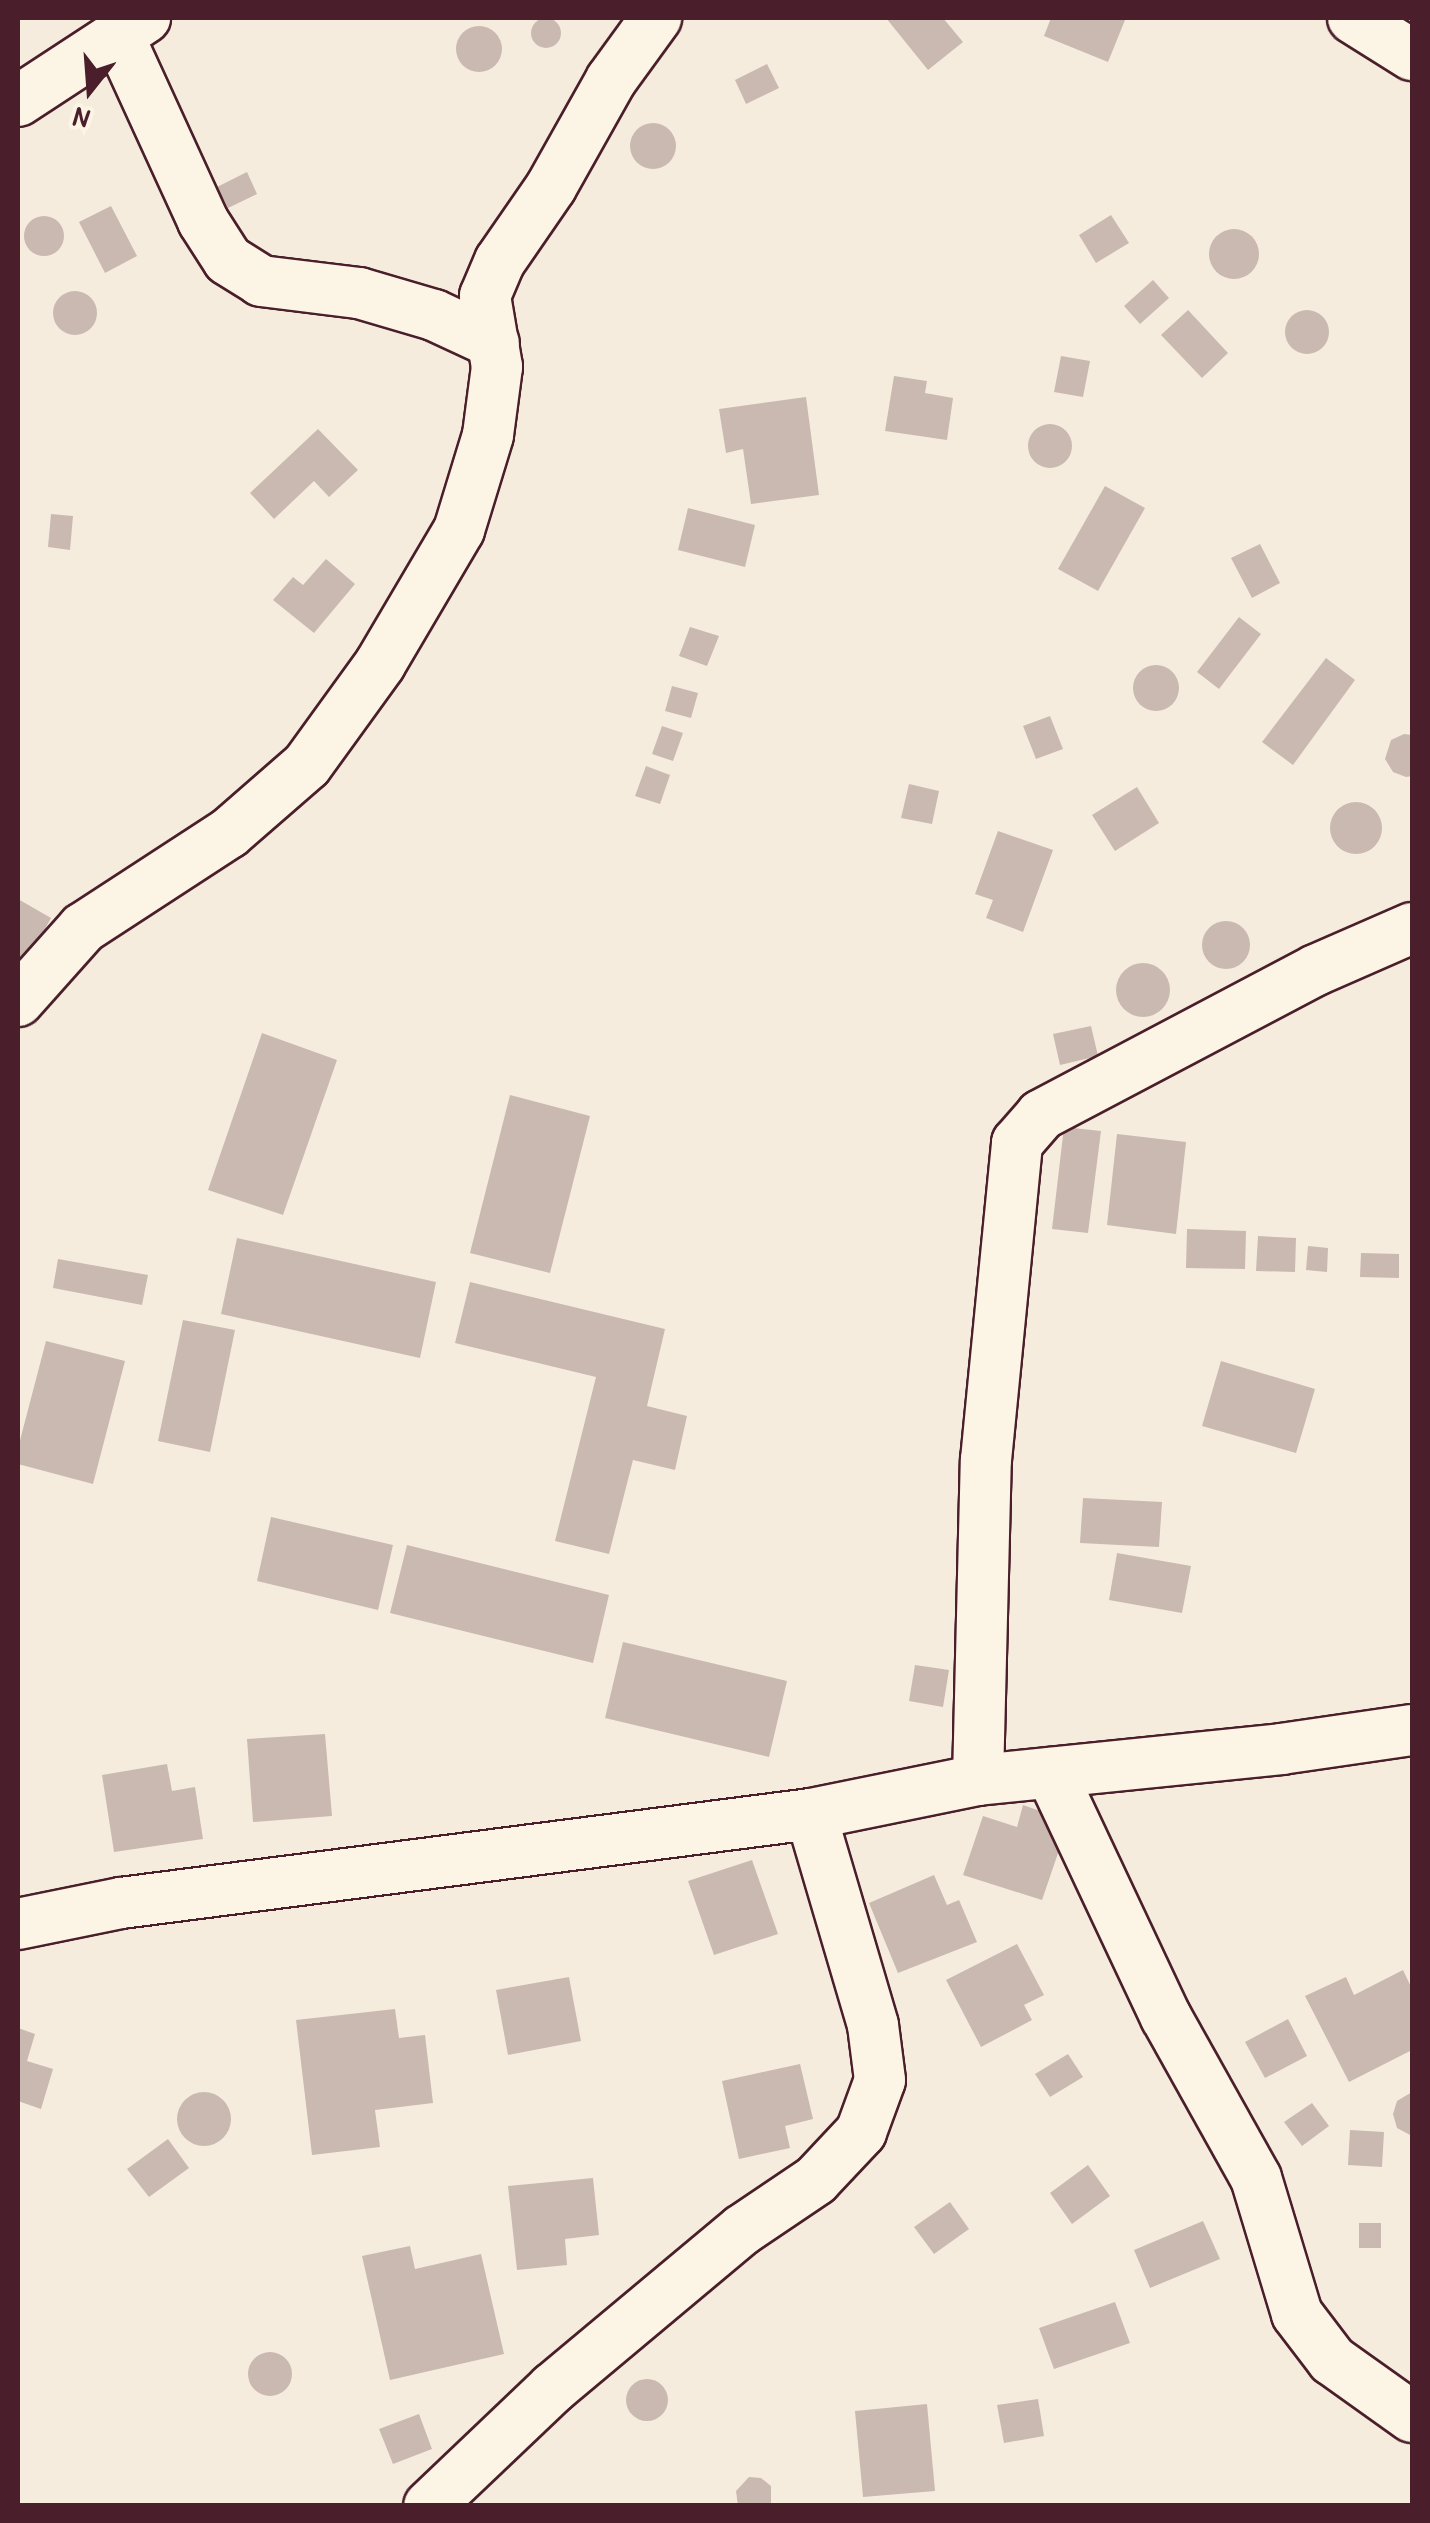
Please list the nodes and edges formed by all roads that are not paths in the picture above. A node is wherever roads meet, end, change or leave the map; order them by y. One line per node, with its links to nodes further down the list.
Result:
1 (656, 18): 6 (street)
2 (1353, 18): 4 (street)
3 (132, 26): 5 (street); 6 (street)
4 (1412, 56)
5 (18, 101)
6 (494, 343): 8 (street)
7 (1412, 928): 11 (street)
8 (18, 1000)
9 (1412, 1730): 10 (street)
10 (1052, 1774): 11 (street); 14 (street)
11 (978, 1780): 12 (street)
12 (812, 1814): 13 (street); 15 (street)
13 (18, 1924)
14 (1412, 2417)
15 (429, 2506)

